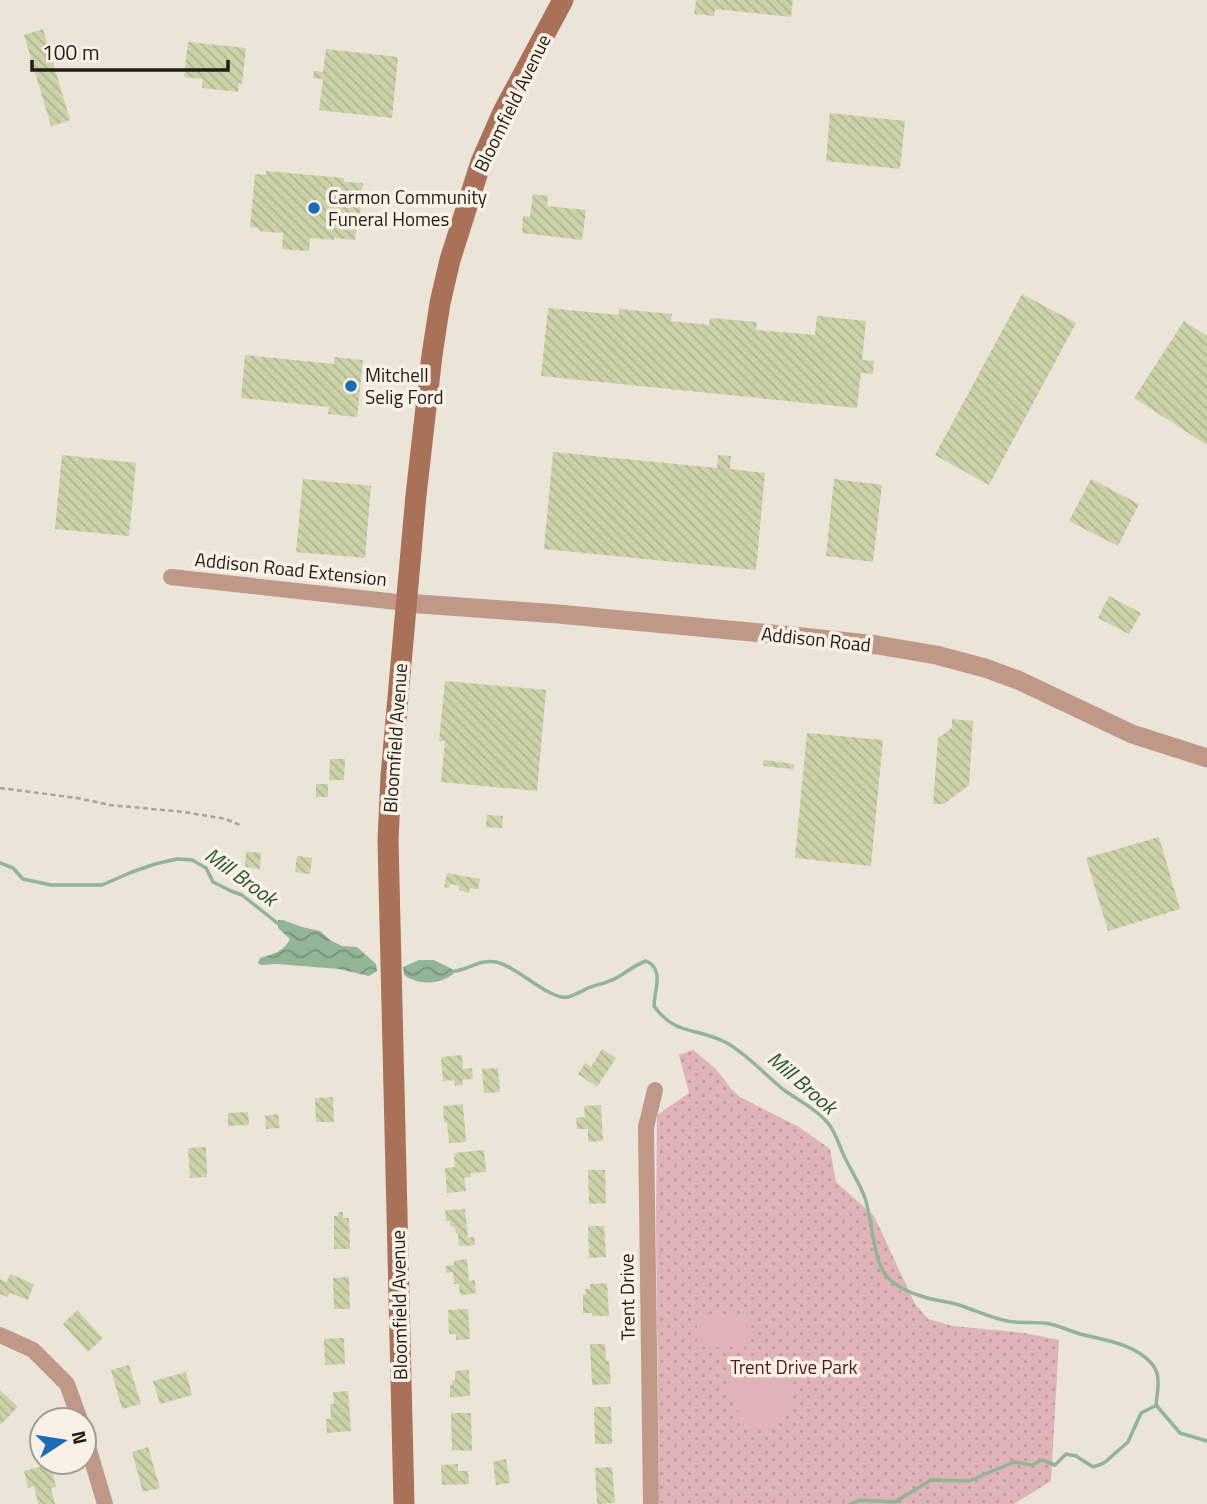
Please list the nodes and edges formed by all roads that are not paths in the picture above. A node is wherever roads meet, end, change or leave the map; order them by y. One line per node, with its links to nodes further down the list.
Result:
1 (563, 0): 3 (main road, Bloomfield Avenue)
2 (171, 577): 3 (street, Addison Road Extension)
3 (406, 603): 4 (street, Addison Road); 10 (main road, Bloomfield Avenue)
4 (1207, 758)
5 (655, 1090): 11 (street, Trent Drive)
6 (0, 1335): 7 (street)
7 (75, 1406)
8 (97, 1476): 9 (street)
9 (105, 1504)
10 (404, 1504)
11 (651, 1504)

